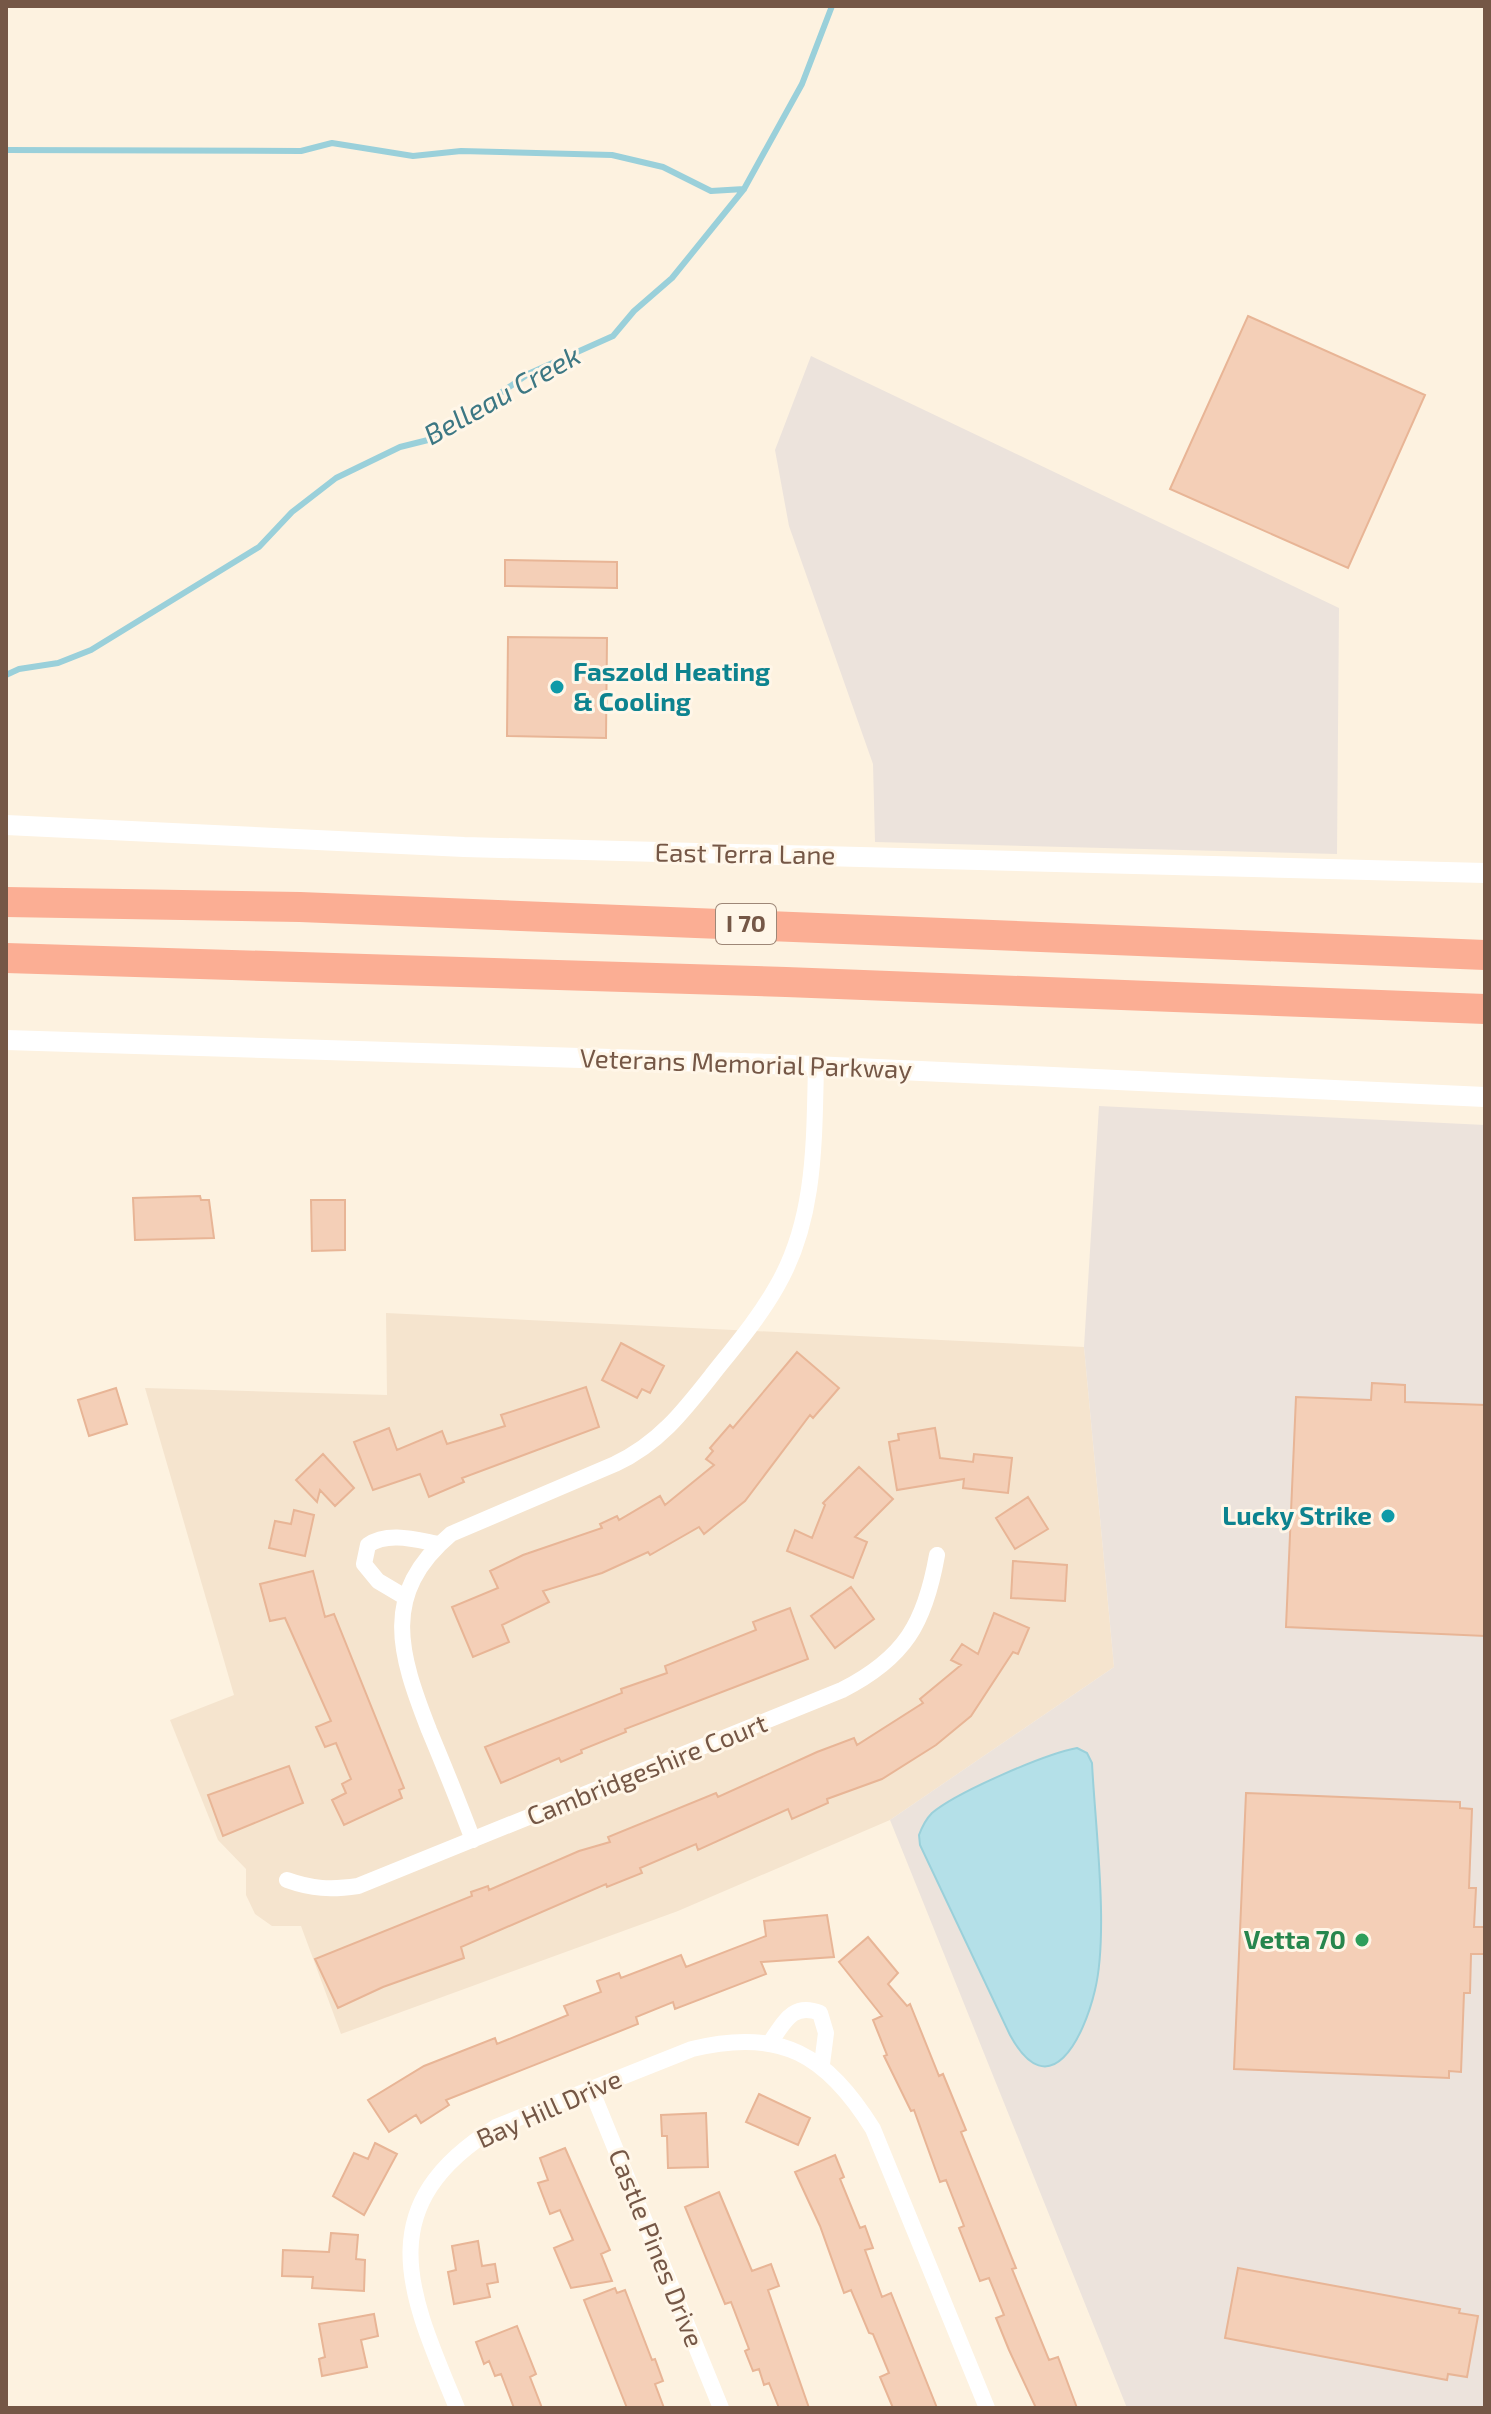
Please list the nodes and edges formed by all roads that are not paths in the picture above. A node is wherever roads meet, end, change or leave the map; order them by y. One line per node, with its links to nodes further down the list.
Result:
1 (6, 825): 2 (street, East Terra Lane)
2 (1485, 873)
3 (6, 902): 4 (highway, I 70)
4 (1485, 955)
5 (6, 958): 6 (highway, I 70)
6 (58, 958): 7 (highway); 8 (highway, I 70)
7 (6, 967)
8 (1485, 1009)
9 (6, 1040): 10 (street, Veterans Memorial Parkway)
10 (816, 1066): 11 (street, Veterans Memorial Parkway); 12 (street)
11 (1485, 1097)
12 (439, 1544): 14 (street); 14 (street)
13 (937, 1555): 15 (street, Cambridgeshire Court)
14 (405, 1597): 15 (street)
15 (473, 1840): 16 (street, Cambridgeshire Court)
16 (287, 1880)
17 (769, 2044): 18 (street, Bay Hill Drive); 18 (street); 19 (street, Bay Hill Drive)
18 (822, 2064): 22 (street, Bay Hill Drive)
19 (591, 2089): 20 (street, Bay Hill Drive); 21 (street, Castle Pines Drive)
20 (457, 2408)
21 (721, 2408)
22 (987, 2408)

